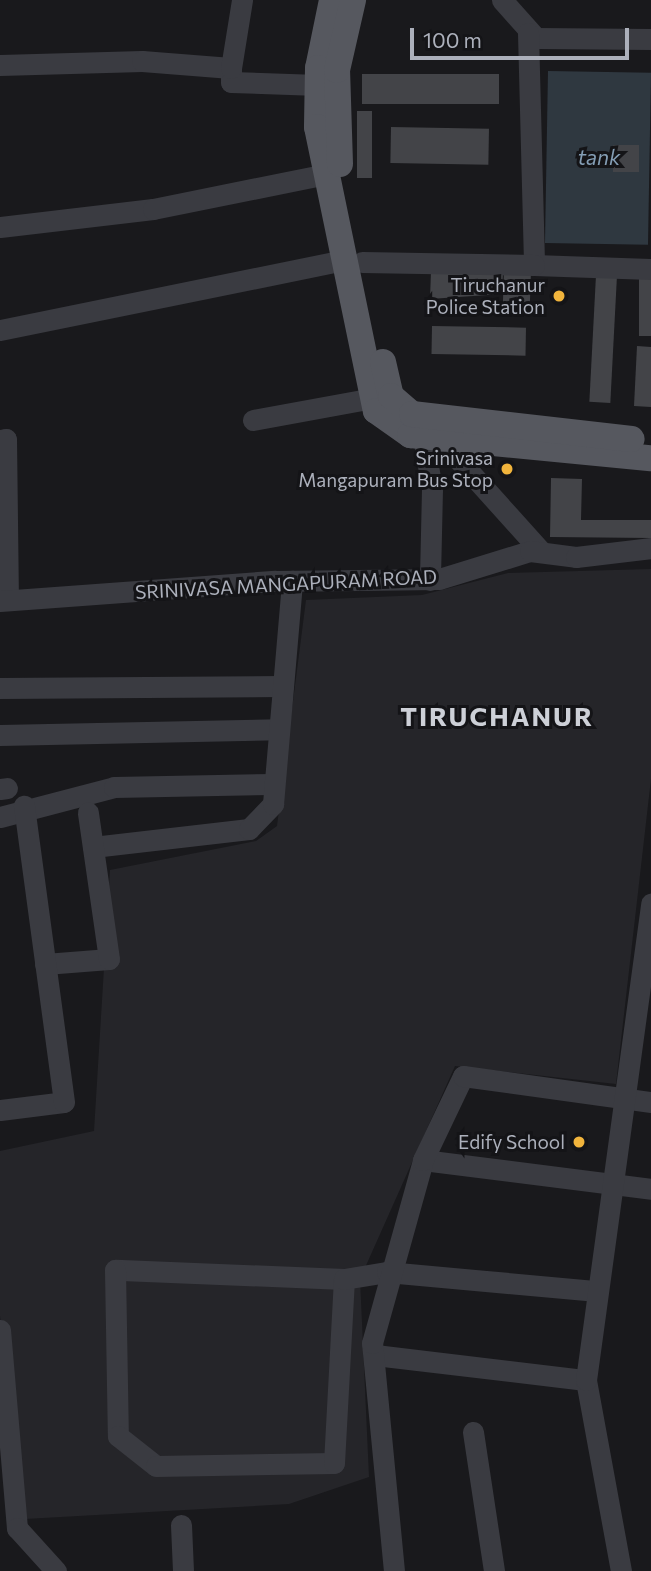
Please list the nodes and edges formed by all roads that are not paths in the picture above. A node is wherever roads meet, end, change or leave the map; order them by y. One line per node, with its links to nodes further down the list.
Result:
1 (242, 0): 8 (street)
2 (332, 0): 9 (main road)
3 (353, 0): 12 (main road)
4 (502, 0): 5 (street)
5 (528, 33): 6 (street); 13 (street)
6 (651, 39)
7 (0, 65): 8 (street)
8 (231, 68): 9 (street)
9 (318, 85): 10 (main road)
10 (327, 174): 11 (street); 12 (main road)
11 (0, 227)
12 (353, 261): 13 (street); 15 (street); 16 (main road); 20 (main road)
13 (534, 265): 14 (street)
14 (651, 269)
15 (0, 330)
16 (373, 398): 17 (street); 18 (main road)
17 (253, 420)
18 (431, 437): 21 (main road); 23 (street); 24 (street)
19 (0, 440): 26 (street)
20 (651, 441)
21 (651, 458)
22 (651, 548): 23 (street, SRINIVASA MANGAPURAM ROAD)
23 (540, 550): 24 (street, SRINIVASA MANGAPURAM ROAD)
24 (430, 579): 25 (street, SRINIVASA MANGAPURAM ROAD)
25 (292, 581): 26 (street, SRINIVASA MANGAPURAM ROAD); 27 (street)
26 (4, 601)
27 (283, 686): 28 (street); 29 (street)
28 (0, 688)
29 (279, 729): 30 (street); 31 (street)
30 (0, 735)
31 (274, 784): 32 (street); 35 (street)
32 (24, 806): 34 (street); 37 (street)
33 (88, 813): 35 (street)
34 (0, 817)
35 (93, 847): 37 (street)
36 (651, 903): 38 (street)
37 (45, 964): 40 (street)
38 (624, 1100): 39 (street); 41 (street); 42 (street)
39 (651, 1102)
40 (0, 1110)
41 (423, 1160): 42 (street); 44 (street)
42 (609, 1183): 43 (street); 46 (street)
43 (651, 1189)
44 (387, 1272): 45 (street); 46 (street); 48 (street)
45 (344, 1279): 45 (street)
46 (597, 1291): 49 (street)
47 (0, 1330): 52 (street)
48 (375, 1355): 49 (street); 54 (street)
49 (586, 1380): 56 (street)
50 (473, 1432): 55 (street)
51 (181, 1525): 53 (street)
52 (56, 1571)
53 (183, 1571)
54 (394, 1571)
55 (494, 1571)
56 (621, 1571)

